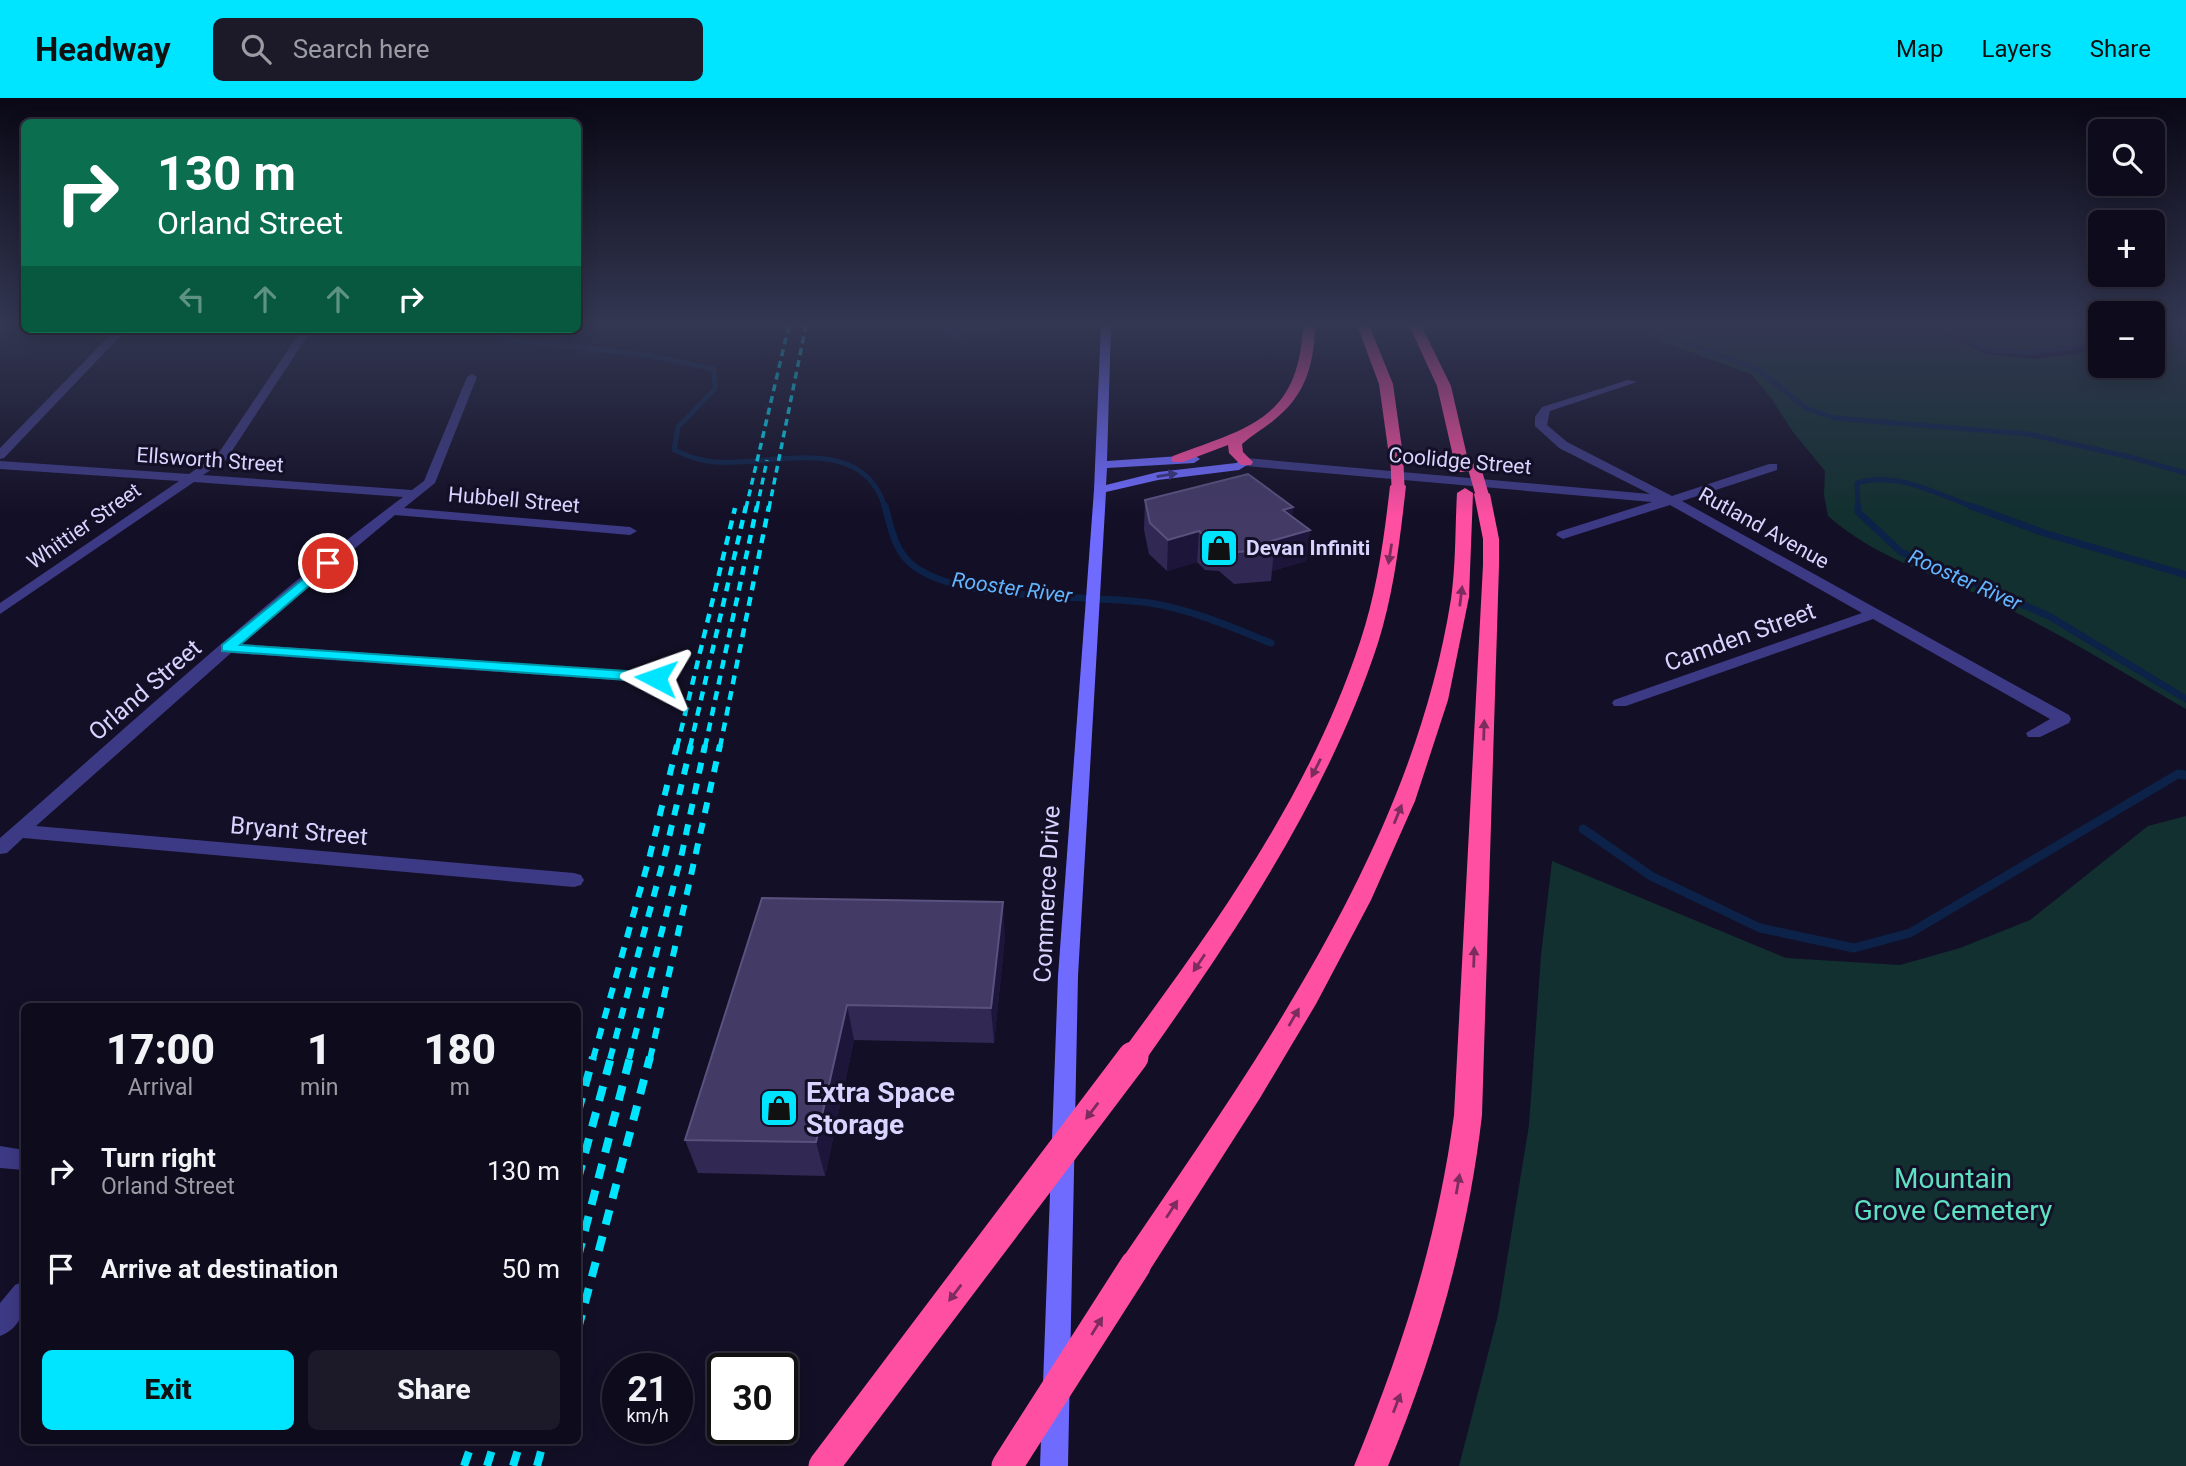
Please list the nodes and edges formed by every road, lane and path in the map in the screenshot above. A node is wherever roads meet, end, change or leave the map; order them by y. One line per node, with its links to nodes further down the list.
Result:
1 (64, 389): 10 (street)
2 (267, 389): 16 (street, Whittier Street)
3 (467, 389): 19 (street, Orland Street)
4 (1104, 389): 14 (main road, Commerce Drive)
5 (1297, 389): 9 (highway)
6 (1387, 389): 37 (highway, one-way to 37, bridge)
7 (1444, 389): 17 (highway)
8 (1610, 389): 20 (street, Rutland Avenue)
9 (1249, 431): 11 (highway); 12 (highway)
10 (0, 455)
11 (1178, 459): 12 (main road, Coolidge Street); 14 (main road, Coolidge Street)
12 (1246, 462): 18 (main road, Coolidge Street, one-way to 12); 20 (street, Coolidge Street)
13 (0, 465): 16 (street, Ellsworth Street)
14 (1101, 465): 18 (main road, Commerce Drive)
15 (1773, 467): 20 (street)
16 (191, 478): 19 (street, Ellsworth Street); 24 (street, Whittier Street)
17 (1471, 481): 38 (highway, one-way to 17, bridge); 40 (highway, one-way to 17)
18 (1100, 490): 39 (main road, Commerce Drive)
19 (417, 494): 21 (street, Orland Street)
20 (1671, 500): 23 (street); 25 (street, Rutland Avenue)
21 (394, 511): 22 (street, Hubbell Street); 26 (street, Orland Street)
22 (629, 531)
23 (1563, 535)
24 (0, 610)
25 (1875, 613): 28 (street, Camden Street); 29 (street, Rutland Avenue)
26 (227, 648): 27 (street); 30 (street, Orland Street)
27 (656, 678)
28 (1620, 703)
29 (2034, 733)
30 (20, 831): 31 (street, Orland Street); 32 (street, Bryant Street)
31 (0, 848)
32 (574, 880)
33 (0, 1157): 34 (street)
34 (21, 1160)
35 (21, 1298): 36 (street)
36 (0, 1324)
37 (824, 1466)
38 (1007, 1466)
39 (1054, 1466)
40 (1371, 1466)

